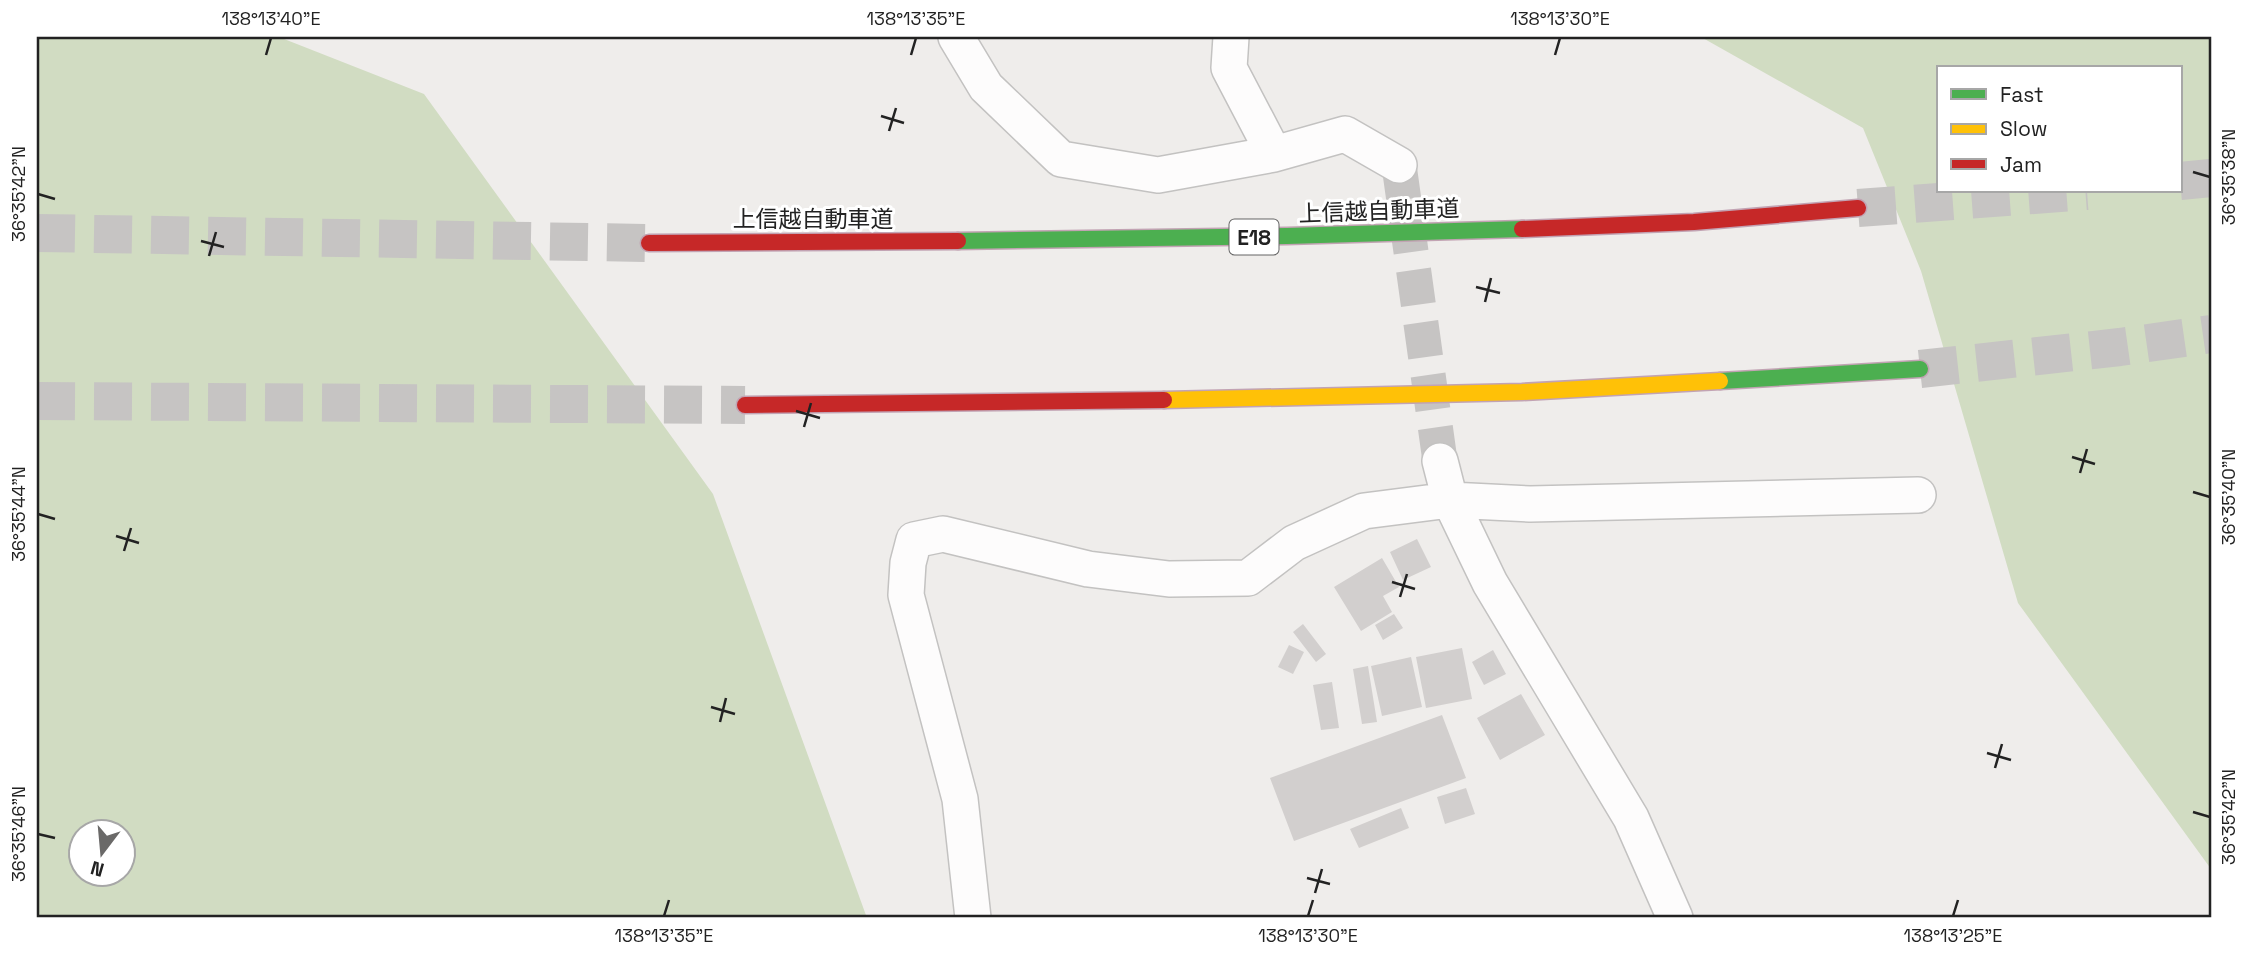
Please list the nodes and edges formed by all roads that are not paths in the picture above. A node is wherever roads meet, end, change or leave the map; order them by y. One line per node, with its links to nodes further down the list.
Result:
1 (956, 37): 3 (street)
2 (1231, 37): 3 (street)
3 (1274, 154): 4 (street)
4 (1399, 165)
5 (1858, 208): 6 (highway, 上信越自動車道 / E18)
6 (649, 243)
7 (1920, 369): 8 (highway)
8 (745, 405)
9 (1440, 461): 11 (street)
10 (1918, 495): 11 (street)
11 (1450, 500): 12 (street); 13 (street)
12 (973, 918)
13 (1675, 918)

